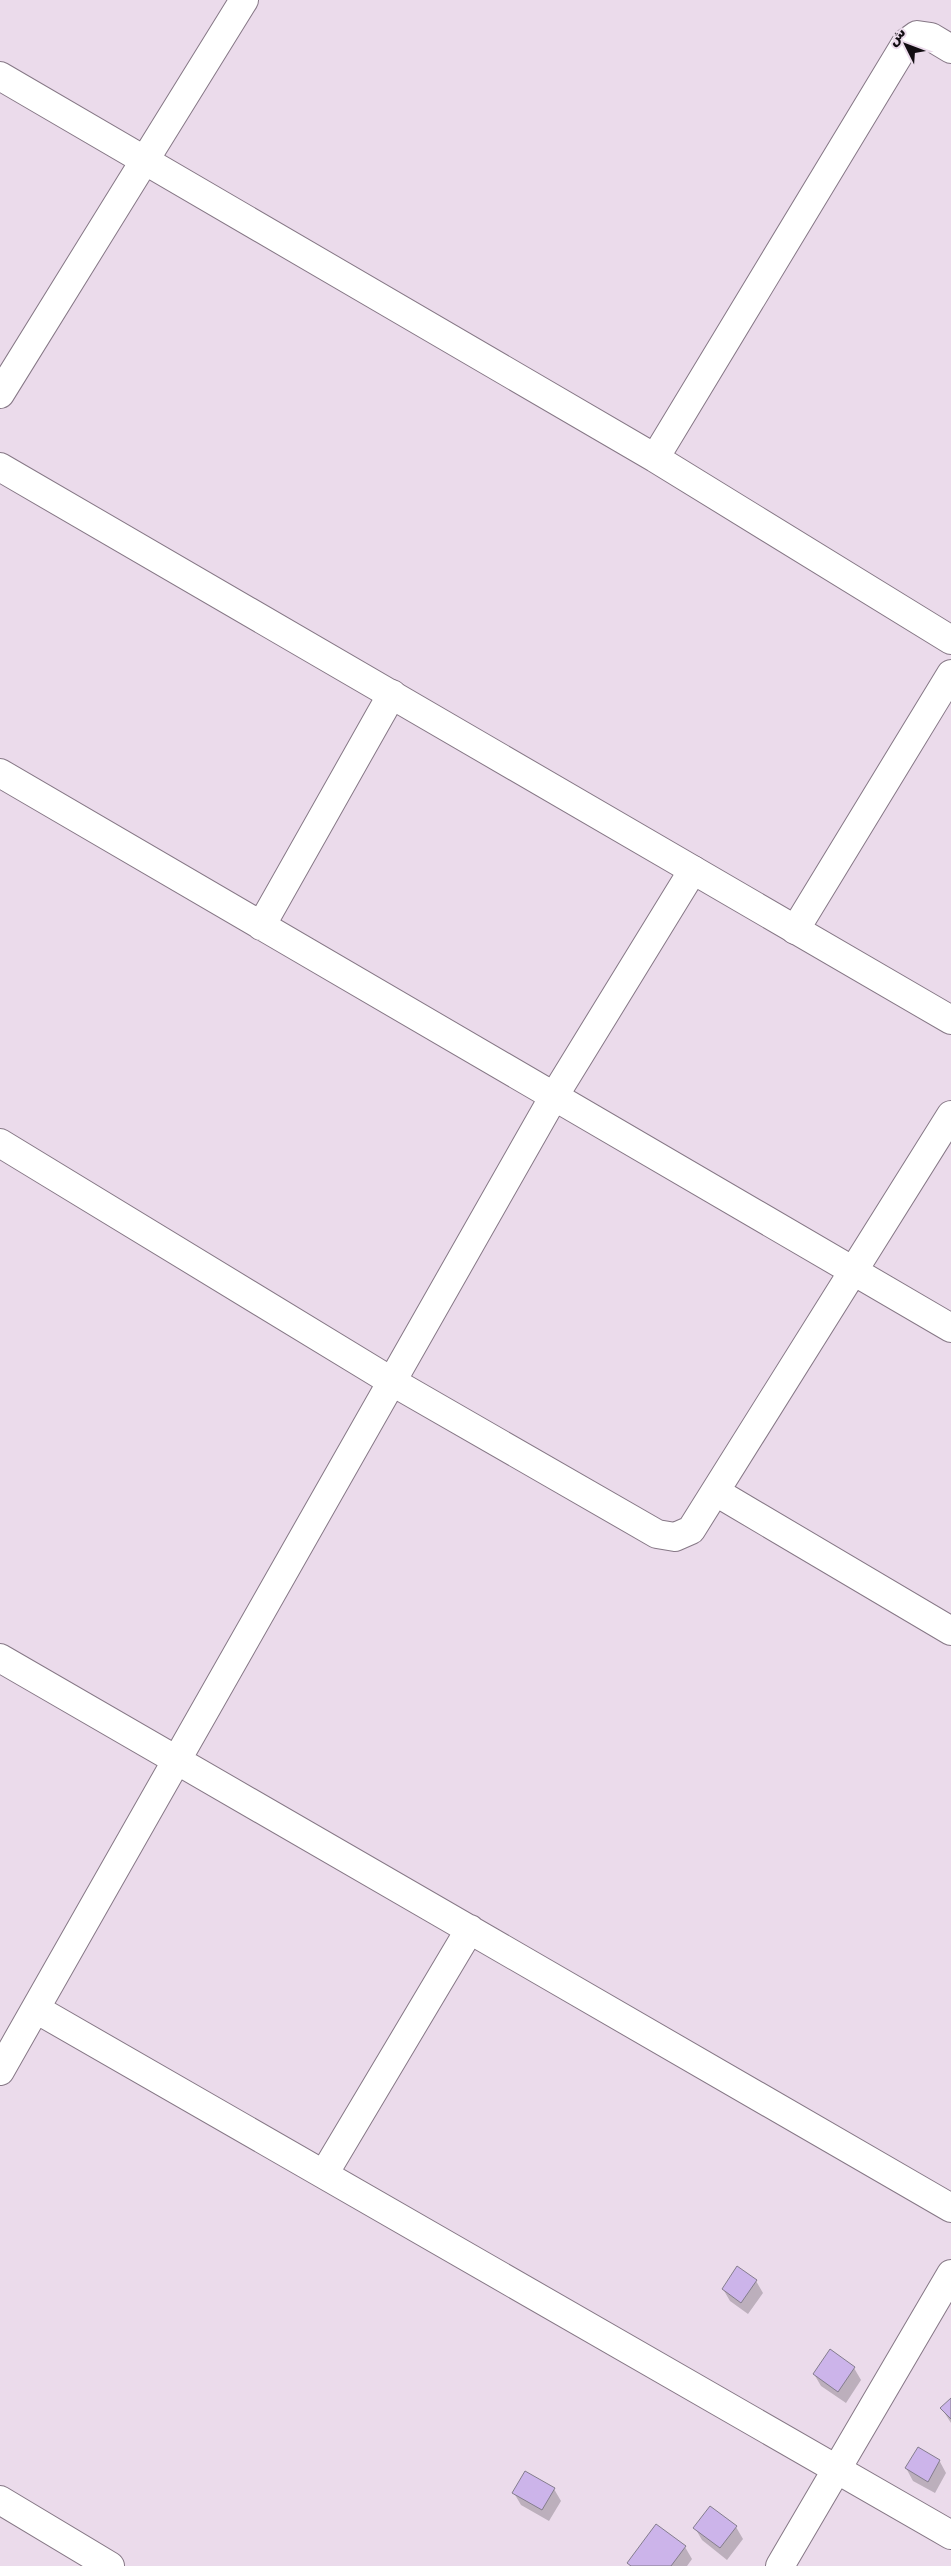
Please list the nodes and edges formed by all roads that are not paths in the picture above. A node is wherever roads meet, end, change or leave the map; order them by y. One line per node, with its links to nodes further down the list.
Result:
1 (244, 0): 4 (street)
2 (951, 49): 6 (street)
3 (0, 76): 4 (street)
4 (144, 160): 5 (street); 6 (street)
5 (0, 394)
6 (655, 458): 8 (street)
7 (0, 467): 10 (street)
8 (951, 640)
9 (951, 674): 14 (street)
10 (392, 694): 12 (street); 13 (street)
11 (0, 773): 13 (street)
12 (693, 870): 14 (street); 16 (street)
13 (261, 926): 16 (street)
14 (795, 930): 15 (street)
15 (951, 1020)
16 (553, 1098): 19 (street); 21 (street)
17 (951, 1116): 19 (street)
18 (0, 1143): 21 (street)
19 (855, 1271): 20 (street); 22 (street)
20 (951, 1328)
21 (391, 1381): 22 (street); 25 (street)
22 (716, 1492): 23 (street)
23 (951, 1631)
24 (0, 1658): 25 (street)
25 (179, 1760): 26 (street); 27 (street)
26 (470, 1929): 29 (street); 30 (street)
27 (36, 2009): 28 (street); 29 (street)
28 (0, 2072)
29 (324, 2174): 32 (street)
30 (951, 2208)
31 (951, 2274): 32 (street)
32 (838, 2468): 34 (street); 36 (street)
33 (0, 2500): 35 (street)
34 (951, 2535)
35 (103, 2564)
36 (780, 2566)

